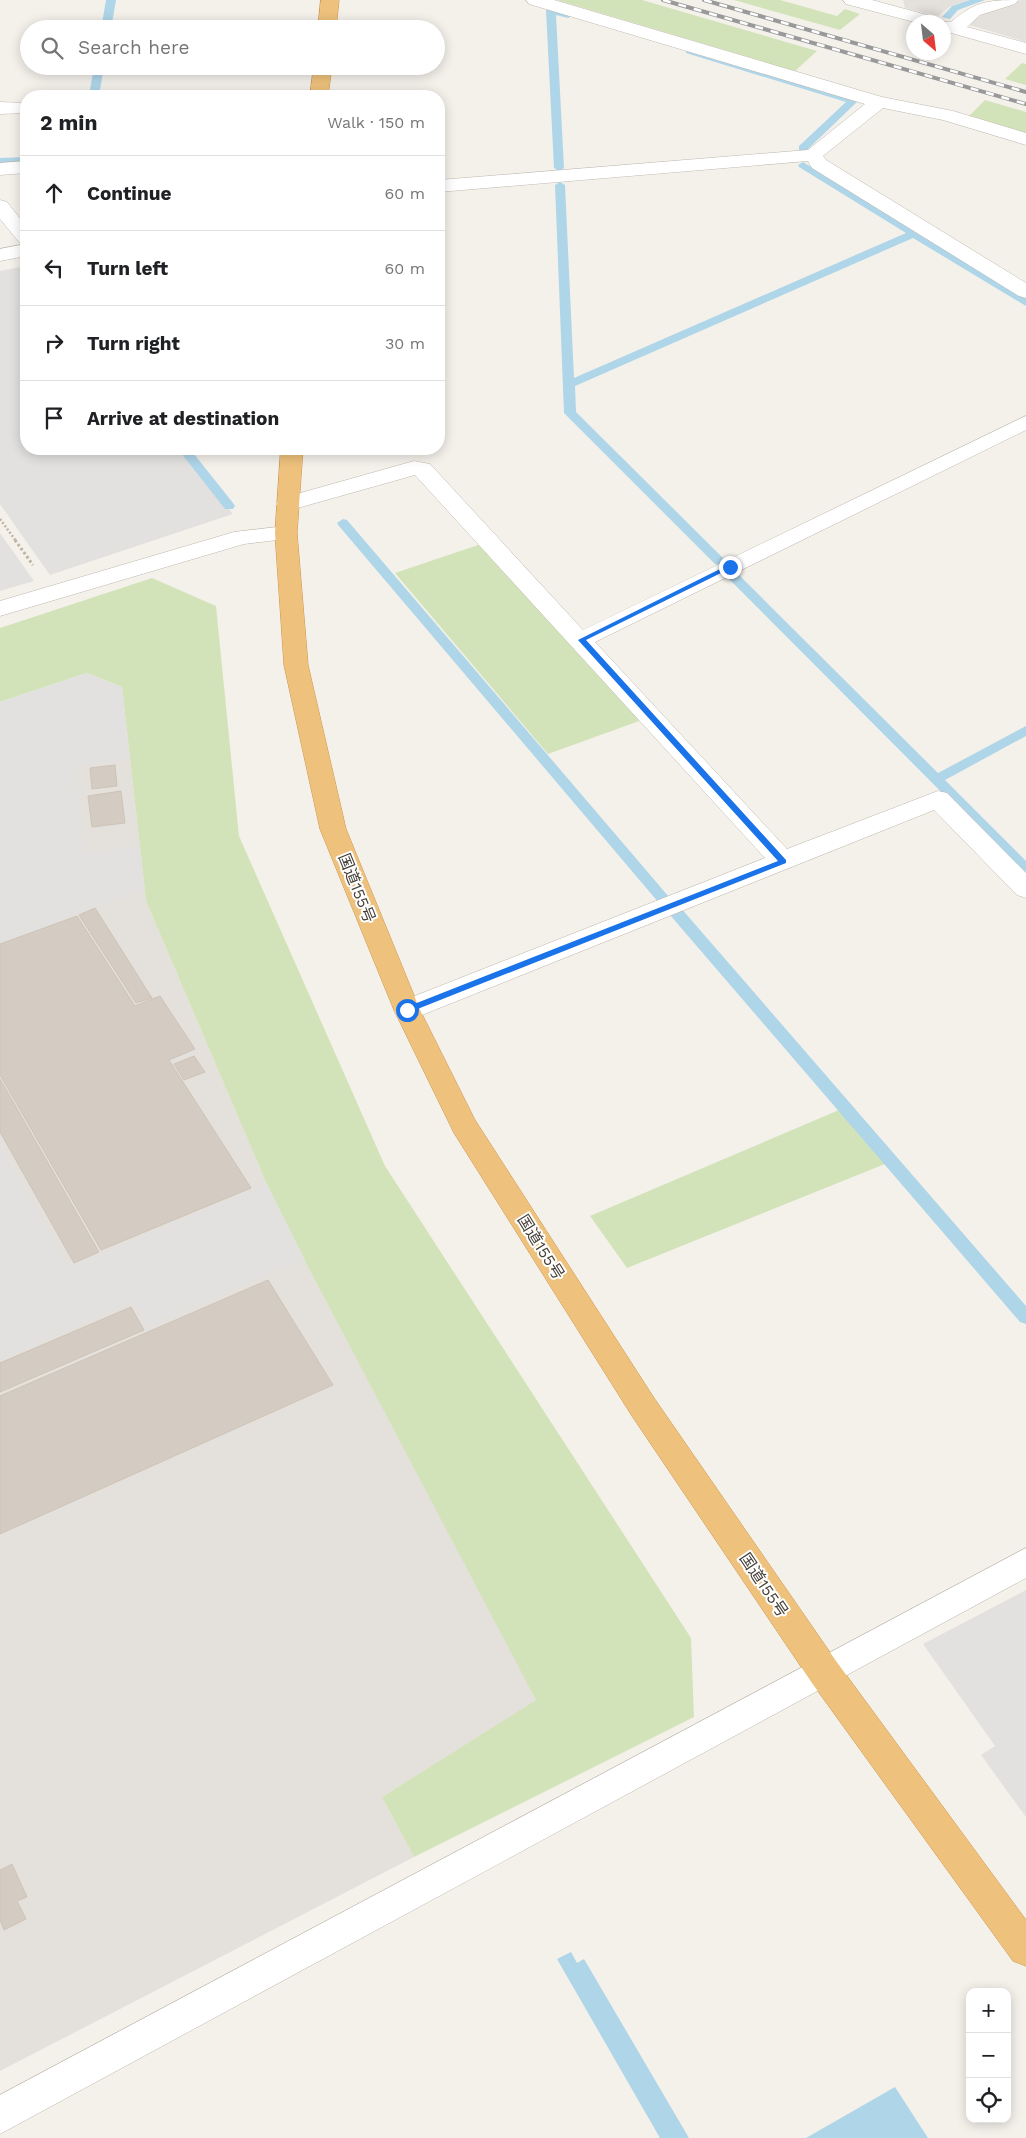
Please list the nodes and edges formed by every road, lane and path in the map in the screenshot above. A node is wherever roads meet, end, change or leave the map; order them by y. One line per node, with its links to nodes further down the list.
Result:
1 (330, 0): 7 (highway)
2 (535, 0): 13 (street)
3 (852, 0): 5 (street)
4 (1009, 0): 8 (street)
5 (897, 7): 6 (street)
6 (916, 15)
7 (328, 20)
8 (951, 26)
9 (951, 28): 10 (street)
10 (1026, 49)
11 (322, 75): 12 (highway)
12 (320, 90)
13 (879, 102): 16 (street); 17 (street)
14 (0, 108): 15 (street)
15 (20, 108)
16 (1026, 139)
17 (813, 154): 20 (street); 25 (street)
18 (0, 168): 19 (street)
19 (20, 168)
20 (445, 185)
21 (0, 206): 22 (street)
22 (20, 231)
23 (20, 251): 24 (street)
24 (0, 254)
25 (1026, 292)
26 (1026, 422): 33 (street)
27 (291, 455): 28 (highway, 国道155号)
28 (287, 504): 30 (highway, 国道155号); 33 (street)
29 (0, 519): 31 (path)
30 (286, 534): 31 (street); 36 (highway, 国道155号)
31 (52, 592): 32 (street)
32 (0, 609)
33 (582, 640): 34 (street)
34 (783, 862): 35 (street); 36 (street)
35 (1026, 889)
36 (407, 1010): 38 (highway, 国道155号)
37 (1026, 1562): 38 (street)
38 (824, 1672): 39 (highway, 国道155号); 40 (street)
39 (1026, 1949)
40 (0, 2115)

